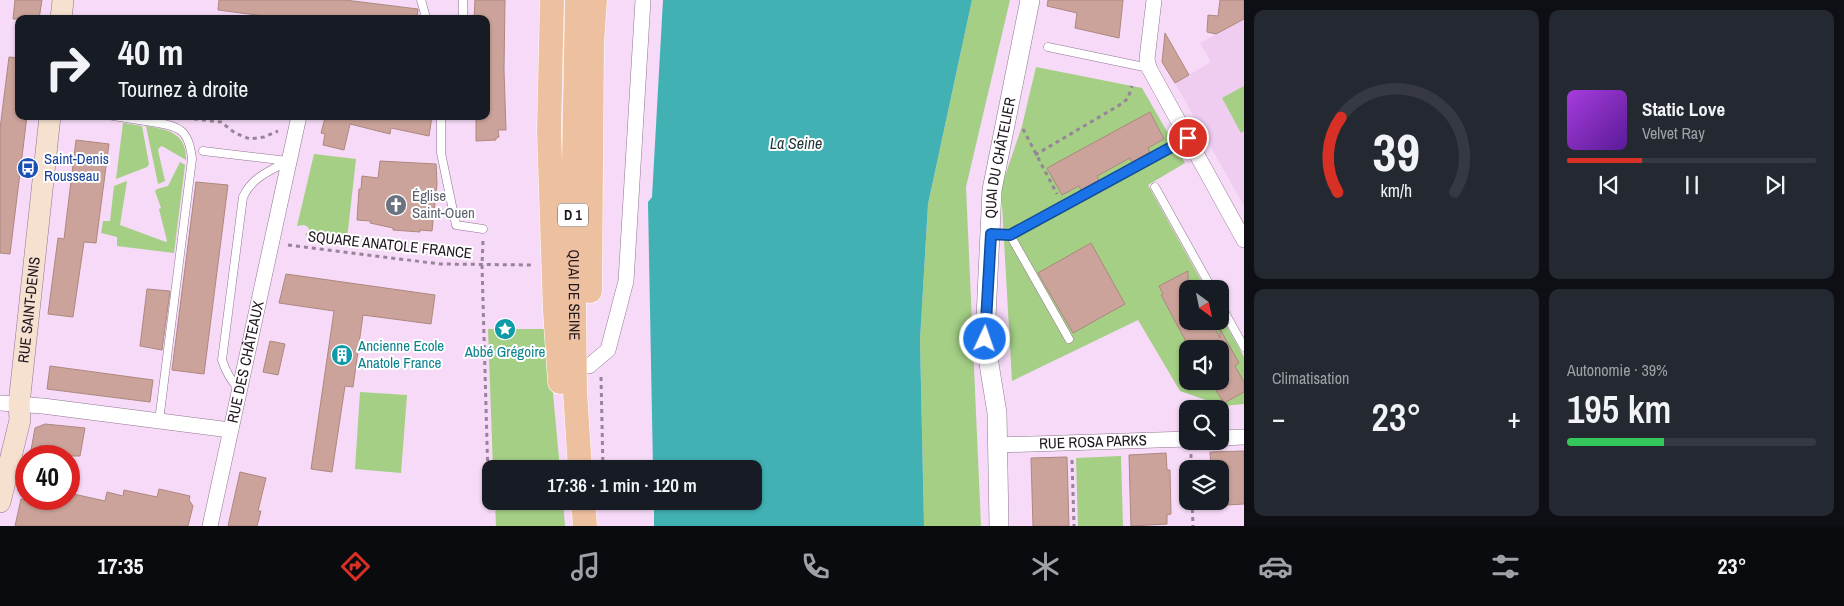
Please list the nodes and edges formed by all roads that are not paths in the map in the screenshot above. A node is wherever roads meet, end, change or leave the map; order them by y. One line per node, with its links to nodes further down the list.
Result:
1 (63, 0): 10 (main road)
2 (421, 0): 11 (lane)
3 (463, 0): 12 (lane)
4 (552, 0): 36 (main road)
5 (577, 0): 36 (main road, QUAI DE SEINE / D 1)
6 (595, 0): 31 (main road)
7 (644, 0): 31 (street)
8 (1030, 0): 24 (street, QUAI DU CHÂTELIER)
9 (1154, 0): 14 (street)
10 (61, 15)
11 (425, 15)
12 (463, 15)
13 (1048, 47): 14 (lane)
14 (1149, 68): 19 (street)
15 (49, 120): 33 (main road, RUE SAINT-DENIS)
16 (139, 120): 34 (lane)
17 (298, 120): 21 (street, RUE DES CHÂTEAUX)
18 (441, 120): 23 (lane)
19 (1188, 138): 25 (lane); 26 (street)
20 (203, 151): 21 (lane)
21 (288, 161): 32 (street, RUE DES CHÂTEAUX); 32 (lane)
22 (1155, 187): 27 (lane)
23 (483, 229)
24 (991, 234): 25 (lane); 40 (street, QUAI DU CHÂTELIER)
25 (1010, 235): 29 (lane)
26 (1244, 240)
27 (1207, 280)
28 (1229, 320): 30 (lane)
29 (1069, 339)
30 (1244, 347)
31 (589, 366): 36 (main road)
32 (239, 389): 35 (street, RUE DES CHÂTEAUX)
33 (10, 403): 34 (street, RUE DES CHÂTEAUX); 42 (main road, RUE SAINT-DENIS)
34 (159, 421): 35 (street, RUE DES CHÂTEAUX)
35 (230, 430): 44 (street)
36 (576, 431): 41 (main road, QUAI DE SEINE)
37 (1244, 437): 38 (street)
38 (1229, 438)
39 (1179, 439): 40 (street, RUE ROSA PARKS)
40 (998, 445): 46 (street, QUAI DU CHÂTELIER)
41 (579, 460)
42 (0, 502)
43 (584, 510): 45 (main road)
44 (210, 526)
45 (585, 526)
46 (1000, 526)

